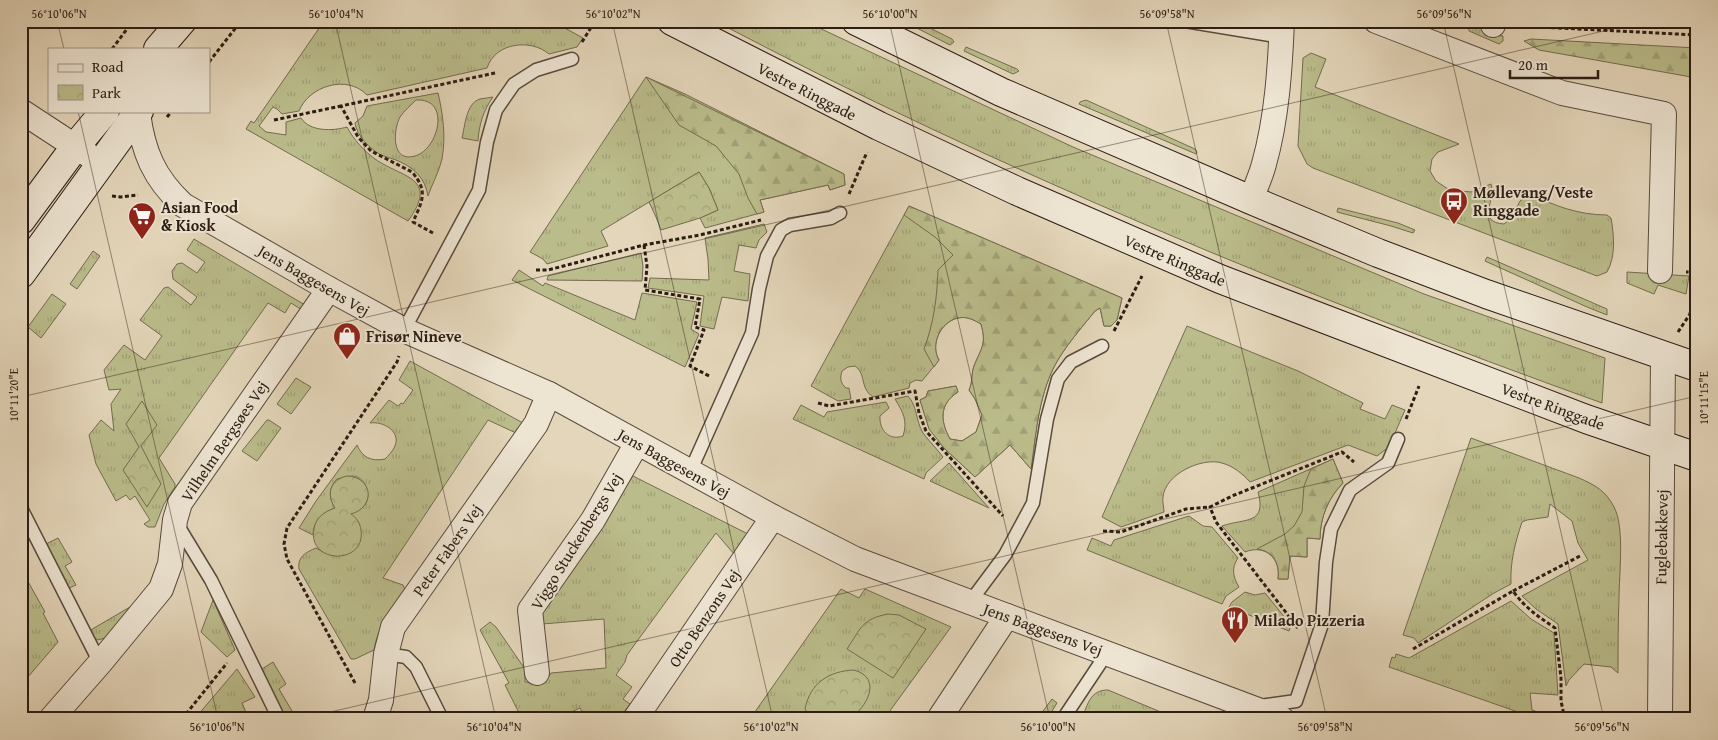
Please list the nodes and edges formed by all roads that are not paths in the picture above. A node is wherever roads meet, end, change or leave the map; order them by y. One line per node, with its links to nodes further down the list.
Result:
1 (672, 21): 29 (main road, Vestre Ringgade)
2 (856, 21): 16 (main road)
3 (1185, 21): 6 (lane)
4 (1376, 21): 19 (street)
5 (181, 22): 8 (main road); 9 (main road)
6 (1223, 24): 7 (lane)
7 (1282, 29): 16 (street)
8 (159, 48)
9 (168, 48)
10 (572, 59): 22 (lane)
11 (21, 112): 14 (street)
12 (104, 112): 14 (main road)
13 (139, 112): 15 (main road); 21 (street, Jens Baggesens Vej)
14 (75, 147): 15 (street); 18 (main road)
15 (102, 164): 20 (main road)
16 (1251, 200): 24 (main road)
17 (840, 213): 31 (lane)
18 (21, 220)
19 (1660, 271)
20 (21, 274)
21 (329, 289): 22 (street, Jens Baggesens Vej); 34 (street, Vilhelm Bergsøes Vej)
22 (404, 330): 26 (street, Jens Baggesens Vej)
23 (1102, 346): 35 (lane)
24 (1663, 356): 25 (main road); 29 (street, Fuglebakkevej)
25 (1697, 367)
26 (549, 394): 28 (street, Jens Baggesens Vej); 38 (street, Peter Fabers Vej)
27 (1398, 439): 41 (lane)
28 (637, 443): 31 (street, Jens Baggesens Vej); 40 (street, Viggo Stuckenbergs Vej)
29 (1662, 446): 30 (main road, Vestre Ringgade); 50 (street, Fuglebakkevej)
30 (1697, 457)
31 (690, 472): 33 (street, Jens Baggesens Vej)
32 (21, 508): 39 (lane)
33 (773, 517): 35 (street, Jens Baggesens Vej); 46 (street, Otto Benzons Vej)
34 (176, 521): 39 (street, Vilhelm Bergsøes Vej); 43 (lane)
35 (970, 602): 36 (street, Jens Baggesens Vej)
36 (1007, 616): 37 (street, Jens Baggesens Vej); 47 (street)
37 (1107, 653): 41 (street, Jens Baggesens Vej); 48 (lane)
38 (386, 654): 44 (street, Peter Fabers Vej); 45 (lane)
39 (100, 663): 42 (street, Vilhelm Bergsøes Vej)
40 (537, 673)
41 (1246, 713): 49 (street, Jens Baggesens Vej)
42 (51, 719)
43 (278, 719)
44 (375, 719)
45 (442, 719)
46 (635, 719)
47 (939, 719)
48 (1063, 719)
49 (1282, 719)
50 (1660, 719)

